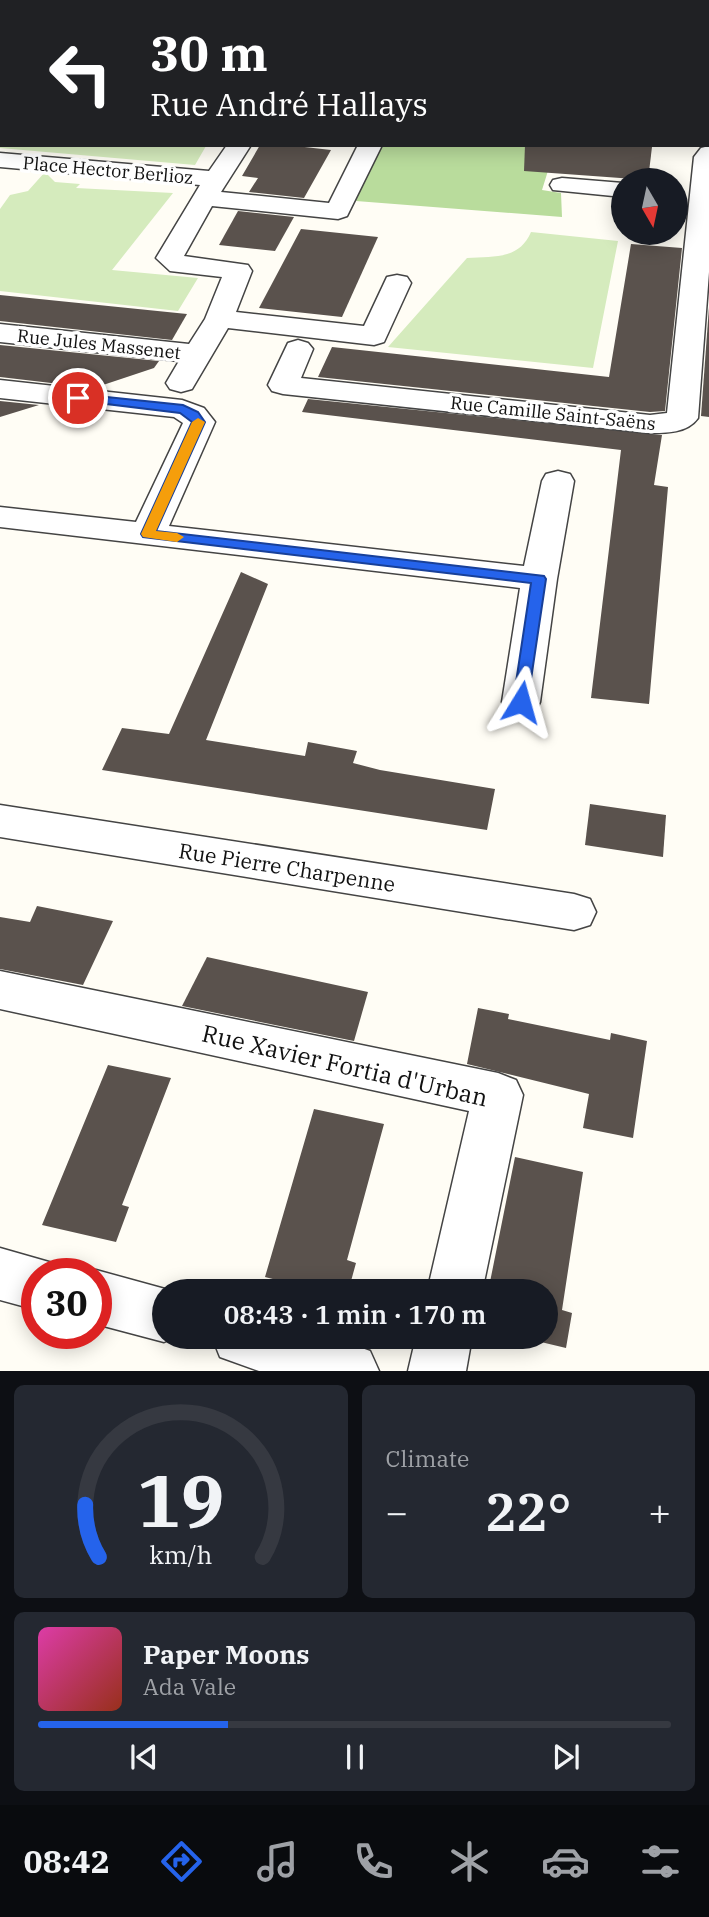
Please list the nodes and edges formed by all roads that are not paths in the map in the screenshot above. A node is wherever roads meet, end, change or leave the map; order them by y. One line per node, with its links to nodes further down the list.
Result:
1 (238, 147): 6 (street, Place Hector Berlioz)
2 (369, 147): 6 (street, Place Hector Berlioz)
3 (709, 153): 8 (street, Rue Camille Saint-Saëns)
4 (0, 160): 6 (street, Place Hector Berlioz)
5 (562, 185): 7 (street)
6 (210, 188): 10 (street, Place Hector Berlioz)
7 (611, 189)
8 (690, 195): 12 (street, Rue Camille Saint-Saëns)
9 (397, 284): 10 (street)
10 (219, 318): 13 (street, Place Hector Berlioz)
11 (0, 333): 13 (street, Rue Jules Massenet)
12 (298, 349)
13 (198, 354): 14 (street, Place Hector Berlioz)
14 (181, 383)
15 (0, 389): 18 (street)
16 (558, 481): 19 (street)
17 (0, 517): 18 (street)
18 (148, 534): 19 (street)
19 (539, 579): 20 (street)
20 (521, 702)
21 (0, 821): 22 (street, Rue Pierre Charpenne)
22 (574, 912)
23 (0, 990): 26 (street, Rue Xavier Fortia d'Urban)
24 (0, 1274): 25 (street)
25 (21, 1279)
26 (457, 1279)
27 (112, 1301): 28 (street)
28 (152, 1311)
29 (279, 1349): 31 (street)
30 (441, 1349): 32 (street)
31 (350, 1371)
32 (436, 1371)

